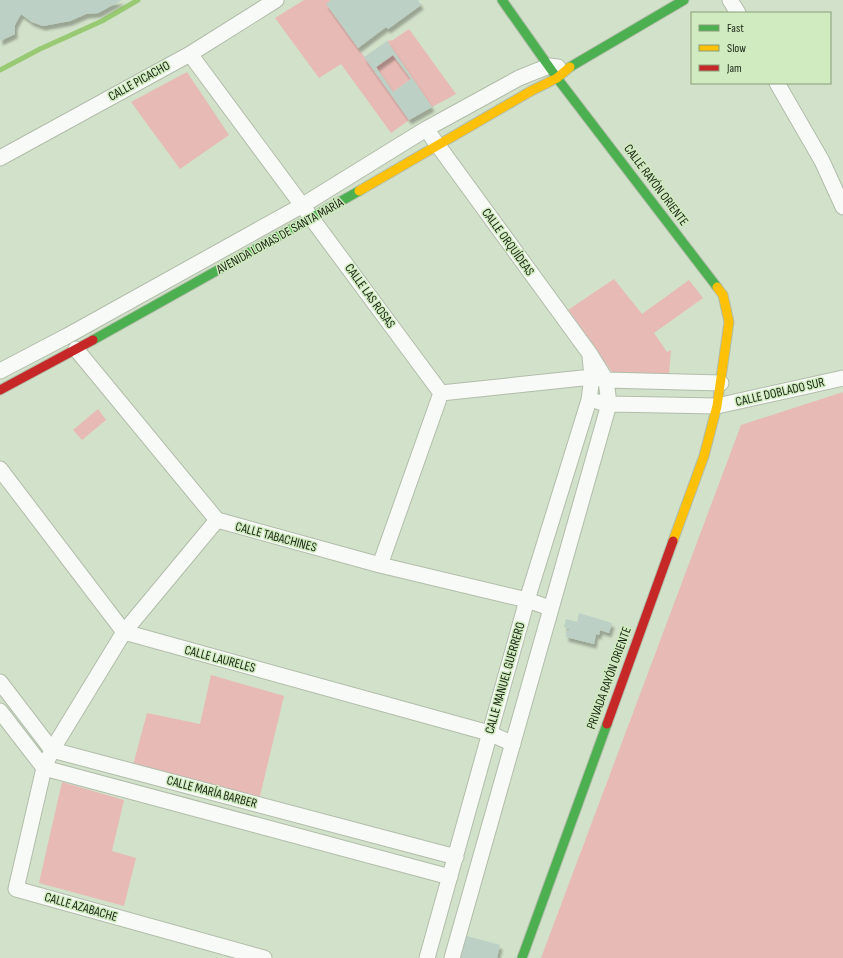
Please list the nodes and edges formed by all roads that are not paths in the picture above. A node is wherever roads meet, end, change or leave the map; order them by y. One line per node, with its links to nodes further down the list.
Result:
1 (276, 0): 6 (street, CALLE PICACHO)
2 (502, 0): 8 (street, CALLE RAYÓN ORIENTE)
3 (684, 0): 7 (street)
4 (730, 0): 5 (street)
5 (737, 12)
6 (190, 54): 12 (street, CALLE PICACHO); 13 (street, CALLE LAS ROSAS)
7 (569, 68): 8 (street)
8 (553, 72): 10 (street, AVENIDA LOMAS DE SANTA MARÍA); 11 (street, AVENIDA LOMAS DE SANTA MARÍA); 20 (street, CALLE RAYÓN ORIENTE)
9 (778, 84): 14 (street)
10 (426, 129): 11 (street, CALLE ORQUÍDEAS); 13 (street, AVENIDA LOMAS DE SANTA MARÍA)
11 (437, 145): 15 (street, AVENIDA LOMAS DE SANTA MARÍA); 19 (street, CALLE ORQUÍDEAS)
12 (0, 158)
13 (303, 205): 15 (street, CALLE LAS ROSAS); 17 (street, AVENIDA LOMAS DE SANTA MARÍA)
14 (843, 207)
15 (313, 218): 16 (street, AVENIDA LOMAS DE SANTA MARÍA); 22 (street, CALLE LAS ROSAS)
16 (76, 349): 21 (street, AVENIDA LOMAS DE SANTA MARÍA); 27 (street)
17 (0, 371)
18 (843, 378): 25 (street, CALLE DOBLADO SUR)
19 (599, 379): 20 (street); 22 (street); 23 (street, CALLE MANUEL GUERRERO); 24 (street, CALLE MANUEL GUERRERO)
20 (721, 383): 25 (street, CALLE RAYÓN ORIENTE)
21 (0, 390)
22 (441, 392): 28 (street)
23 (589, 400): 24 (street); 29 (street, CALLE MANUEL GUERRERO)
24 (609, 404): 25 (street); 30 (street, CALLE MANUEL GUERRERO)
25 (717, 406): 43 (street, PRIVADA RAYÓN ORIENTE)
26 (0, 469): 31 (street)
27 (217, 520): 28 (street, CALLE TABACHINES); 31 (street)
28 (380, 565): 29 (street, CALLE TABACHINES)
29 (527, 600): 30 (street, CALLE TABACHINES); 34 (street, CALLE MANUEL GUERRERO)
30 (550, 608): 35 (street, CALLE MANUEL GUERRERO)
31 (124, 632): 34 (street, CALLE LAURELES); 36 (street)
32 (0, 682): 36 (street)
33 (0, 711): 37 (street)
34 (489, 733): 35 (street, CALLE LAURELES); 38 (street, CALLE MANUEL GUERRERO)
35 (513, 744): 42 (street, CALLE MANUEL GUERRERO)
36 (52, 750): 37 (street); 38 (street, CALLE MARÍA BARBER)
37 (44, 768): 39 (street, CALLE MARÍA BARBER); 40 (street, CALLE AZABACHE)
38 (456, 857): 39 (street, CALLE MANUEL GUERRERO)
39 (450, 877): 41 (street, CALLE MANUEL GUERRERO)
40 (264, 958)
41 (427, 958)
42 (452, 958)
43 (522, 958)

